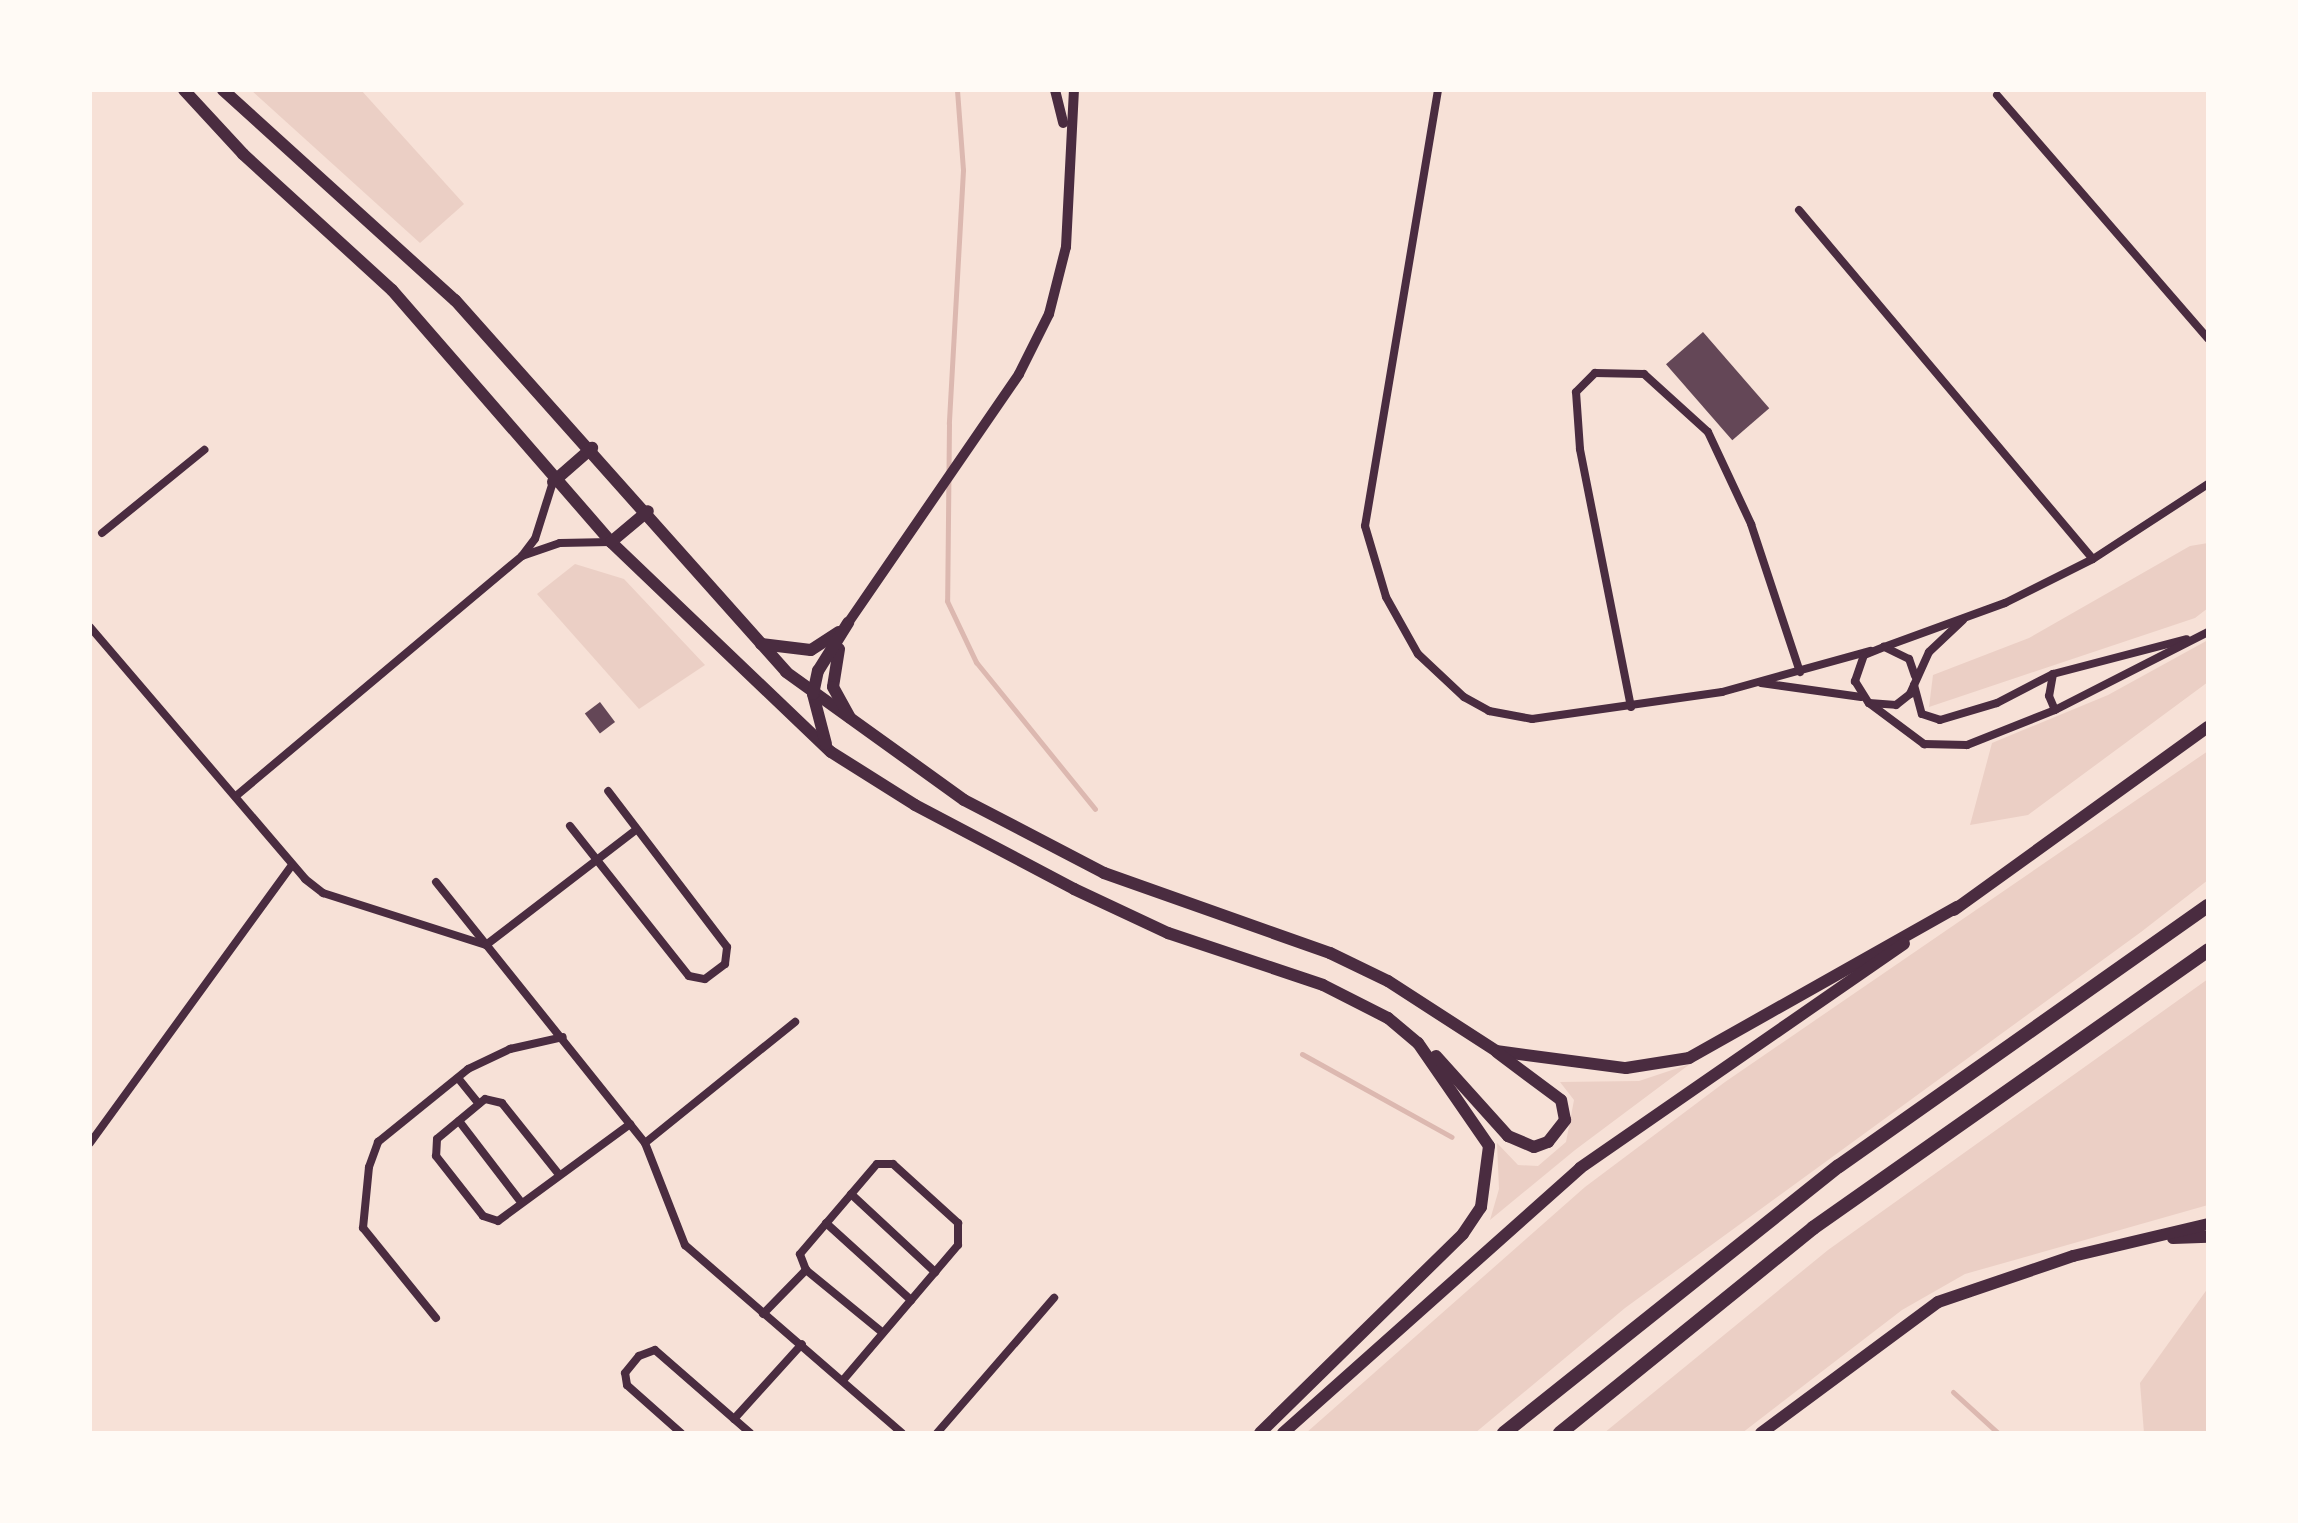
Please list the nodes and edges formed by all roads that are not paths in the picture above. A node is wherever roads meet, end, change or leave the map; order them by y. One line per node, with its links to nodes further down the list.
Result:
1 (184, 90): 14 (main road)
2 (224, 90): 12 (main road)
3 (1055, 90): 8 (street)
4 (1065, 90): 8 (street)
5 (1074, 90): 9 (street)
6 (1437, 90): 35 (street)
7 (1997, 95): 11 (street)
8 (1062, 110): 9 (street)
9 (1066, 174): 22 (street)
10 (1799, 210): 20 (street)
11 (2208, 339)
12 (592, 448): 14 (main road); 16 (main road)
13 (204, 450): 17 (street)
14 (553, 482): 18 (main road); 19 (street)
15 (2208, 484): 20 (street)
16 (648, 511): 18 (main road); 26 (main road)
17 (102, 534)
18 (611, 542): 19 (street); 39 (main road)
19 (522, 556): 41 (street)
20 (2094, 559): 21 (street)
21 (1966, 616): 27 (street); 31 (street)
22 (848, 623): 26 (main road); 33 (main road); 37 (main road)
23 (90, 627): 41 (street)
24 (2208, 632): 25 (street)
25 (2196, 637): 30 (street); 36 (street)
26 (757, 643): 33 (main road)
27 (1884, 647): 28 (street); 31 (street)
28 (1870, 651): 29 (street); 34 (street)
29 (1800, 672): 32 (street); 35 (street)
30 (2053, 674): 31 (street); 36 (street)
31 (1914, 680): 34 (street)
32 (1757, 683): 34 (street); 35 (street)
33 (813, 694): 37 (main road); 39 (main road)
34 (1866, 700): 36 (street)
35 (1631, 707)
36 (2055, 710)
37 (857, 727): 54 (main road)
38 (2208, 727): 48 (main road)
39 (831, 752): 53 (main road)
40 (608, 792): 43 (street)
41 (236, 796): 45 (street)
42 (570, 826): 44 (street)
43 (636, 830): 44 (street); 44 (street)
44 (595, 861): 49 (street)
45 (292, 866): 49 (street); 59 (street)
46 (436, 882): 49 (street)
47 (2208, 906): 84 (highway)
48 (1958, 908): 54 (main road); 83 (main road)
49 (486, 945): 52 (street)
50 (2208, 950): 85 (highway)
51 (795, 1022): 60 (street)
52 (563, 1037): 55 (street); 58 (street)
53 (1418, 1043): 54 (main road); 82 (main road)
54 (1496, 1052)
55 (458, 1078): 56 (street); 73 (street)
56 (479, 1104): 57 (street); 61 (street)
57 (458, 1121): 63 (street); 63 (street)
58 (630, 1124): 60 (street); 61 (street)
59 (90, 1143)
60 (646, 1144): 72 (street)
61 (557, 1172): 63 (street)
62 (851, 1194): 64 (street); 69 (street); 69 (street)
63 (521, 1202)
64 (826, 1223): 68 (street); 71 (street)
65 (2208, 1224): 67 (main road)
66 (2208, 1237): 67 (main road)
67 (2151, 1239): 86 (main road)
68 (806, 1270): 72 (street); 74 (street)
69 (935, 1272): 71 (street)
70 (1054, 1298): 81 (street)
71 (912, 1300): 74 (street)
72 (763, 1314): 75 (street)
73 (436, 1318)
74 (883, 1333): 76 (street)
75 (802, 1344): 76 (street); 77 (street)
76 (843, 1380): 80 (street)
77 (734, 1418): 78 (street); 79 (street)
78 (681, 1433)
79 (750, 1433)
80 (902, 1433)
81 (938, 1433)
82 (1260, 1433)
83 (1282, 1433)
84 (1504, 1433)
85 (1560, 1433)
86 (1761, 1433)

